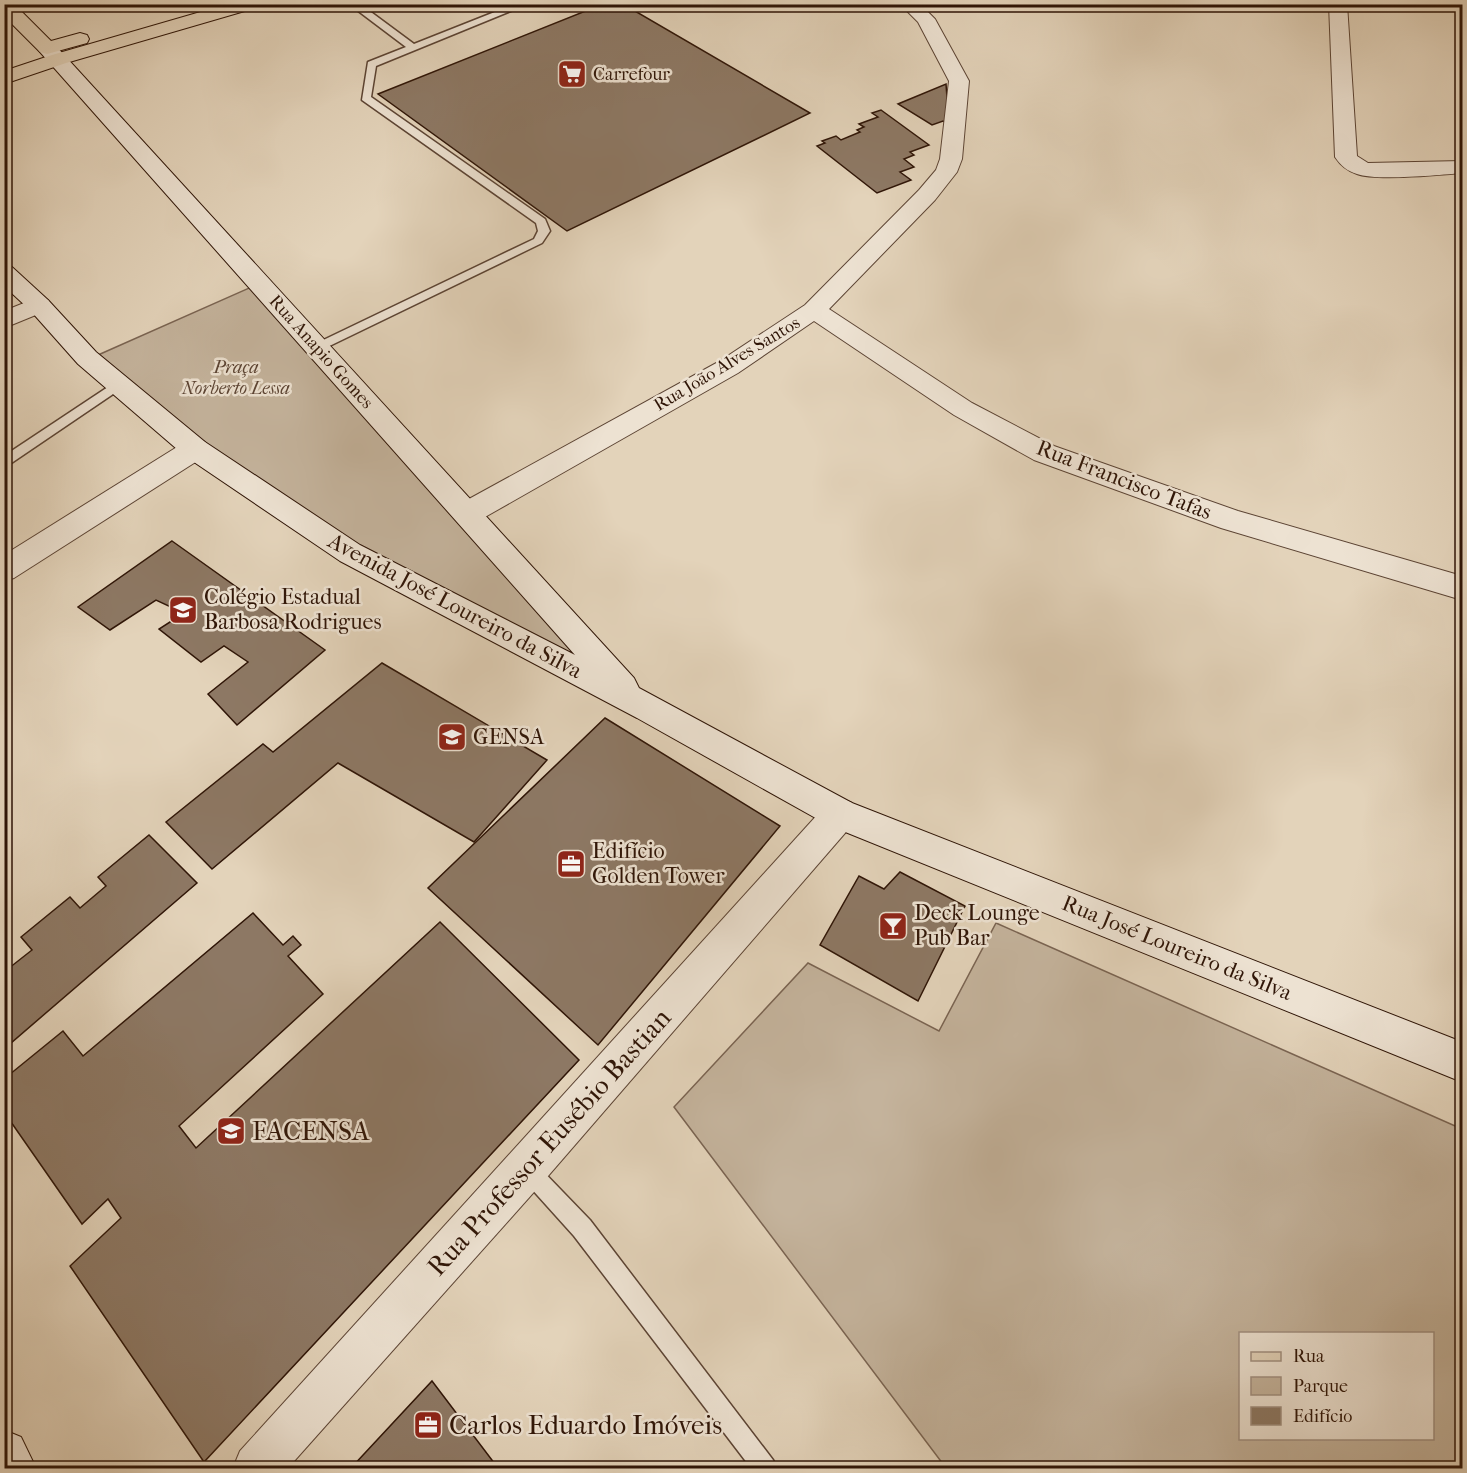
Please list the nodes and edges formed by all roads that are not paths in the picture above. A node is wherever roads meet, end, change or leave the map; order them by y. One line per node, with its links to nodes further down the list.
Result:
1 (204, 4): 11 (main road)
2 (249, 4): 11 (main road)
3 (353, 4): 10 (lane)
4 (524, 4): 10 (lane)
5 (909, 4): 17 (street, Rua João Alves Santos)
6 (1338, 4): 14 (street)
7 (1449, 4): 9 (street)
8 (4, 5): 11 (main road, Rua Anapio Gomes)
9 (1462, 8)
10 (413, 48): 19 (lane)
11 (48, 49): 12 (main road); 13 (main road); 19 (street, Rua Anapio Gomes)
12 (4, 63)
13 (4, 78)
14 (1462, 167)
15 (4, 272): 16 (street, Avenida José Loureiro da Silva)
16 (39, 305): 18 (street); 20 (street, Avenida José Loureiro da Silva)
17 (814, 310): 23 (street, Rua João Alves Santos); 25 (street, Rua Francisco Tafas)
18 (4, 320)
19 (317, 348): 23 (street, Rua Anapio Gomes)
20 (117, 385): 21 (street, Avenida José Loureiro da Silva); 22 (lane)
21 (195, 449): 24 (street); 26 (street, Avenida José Loureiro da Silva)
22 (4, 463)
23 (468, 513): 26 (street, Rua Anapio Gomes)
24 (4, 570)
25 (1462, 588)
26 (636, 702): 27 (street, Rua José Loureiro da Silva)
27 (840, 814): 28 (street, Rua José Loureiro da Silva); 29 (street, Rua Professor Eusébio Bastian)
28 (1462, 1062)
29 (527, 1168): 32 (street, Rua Professor Eusébio Bastian); 33 (lane)
30 (4, 1454): 31 (street)
31 (12, 1468)
32 (256, 1468)
33 (765, 1468)

